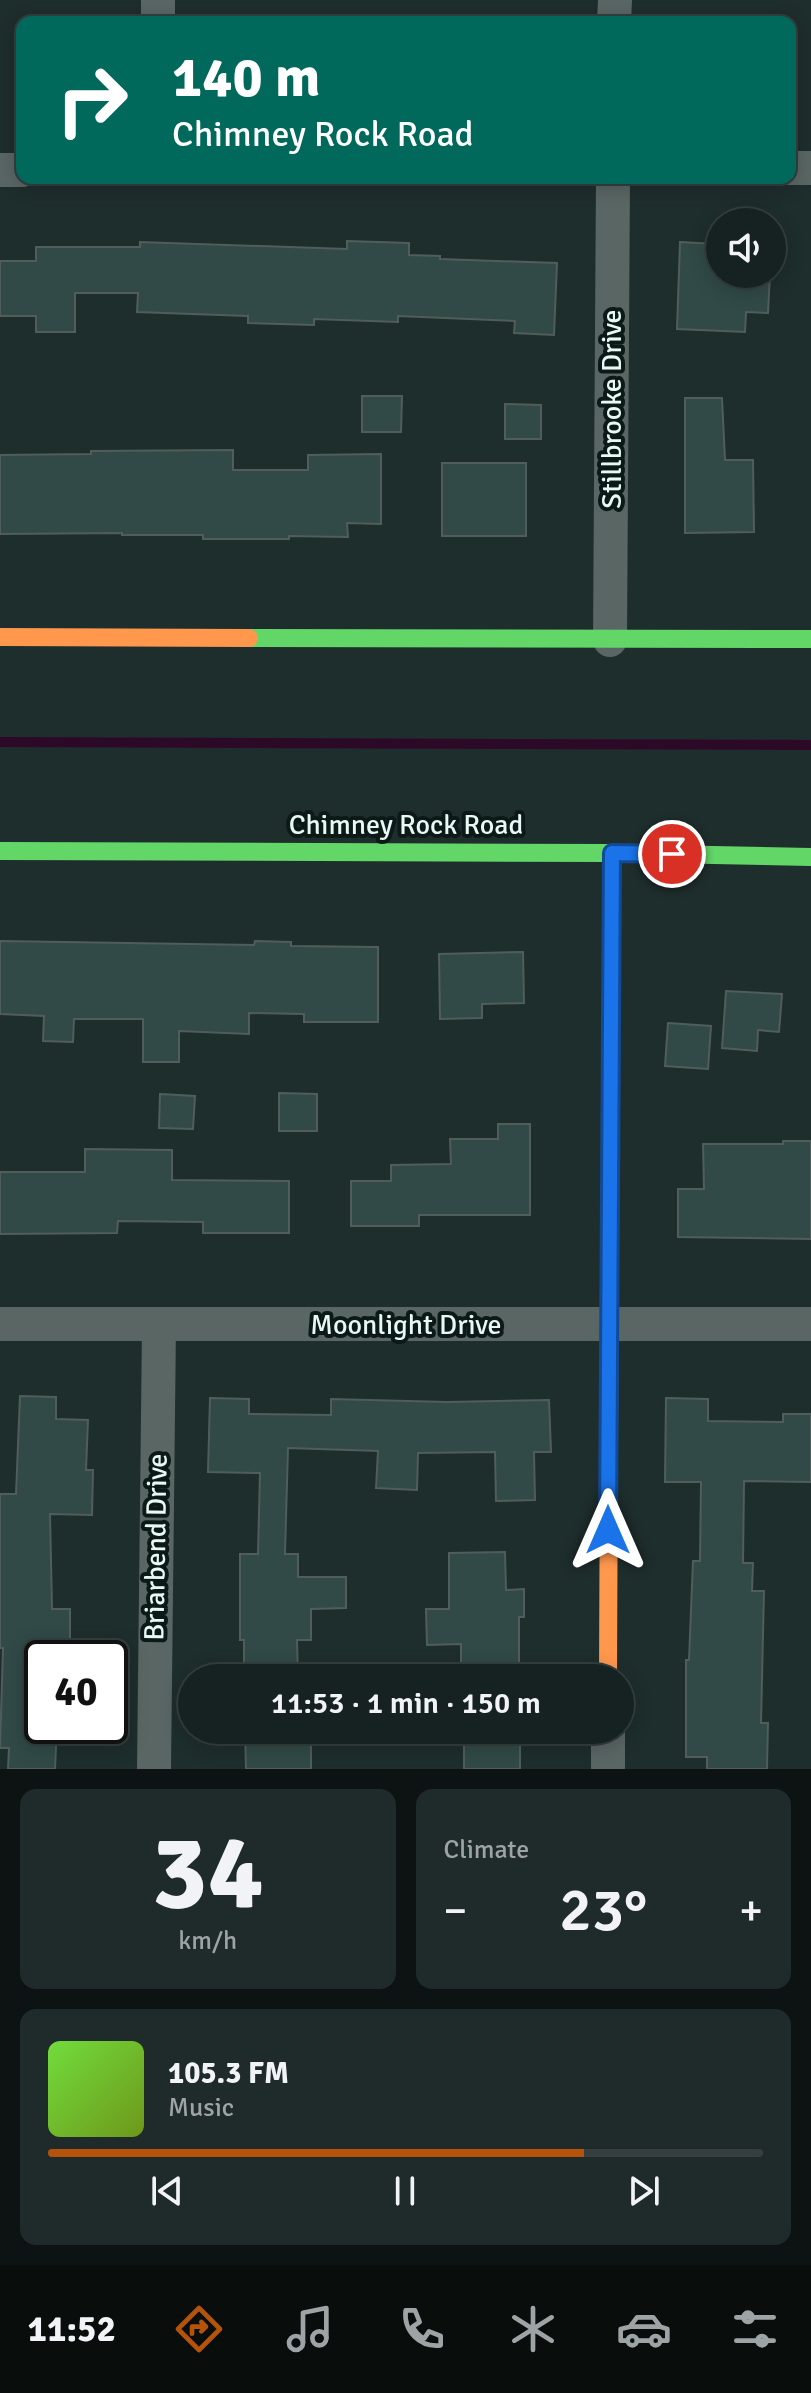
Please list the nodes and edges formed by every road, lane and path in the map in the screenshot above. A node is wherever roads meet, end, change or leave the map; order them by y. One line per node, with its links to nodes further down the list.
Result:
1 (613, 184): 4 (street, Stillbrooke Drive)
2 (0, 637): 4 (main road)
3 (811, 639): 4 (main road)
4 (610, 640)
5 (0, 851): 6 (main road, Chimney Rock Road)
6 (612, 853): 7 (main road, Chimney Rock Road); 11 (main road)
7 (811, 857)
8 (0, 1324): 10 (street, Moonlight Drive)
9 (811, 1324): 11 (street, Moonlight Drive)
10 (159, 1325): 11 (street, Moonlight Drive); 14 (street, Briarbend Drive)
11 (608, 1325): 12 (main road)
12 (608, 1664)
13 (608, 1744): 15 (street)
14 (154, 1769)
15 (608, 1769)

